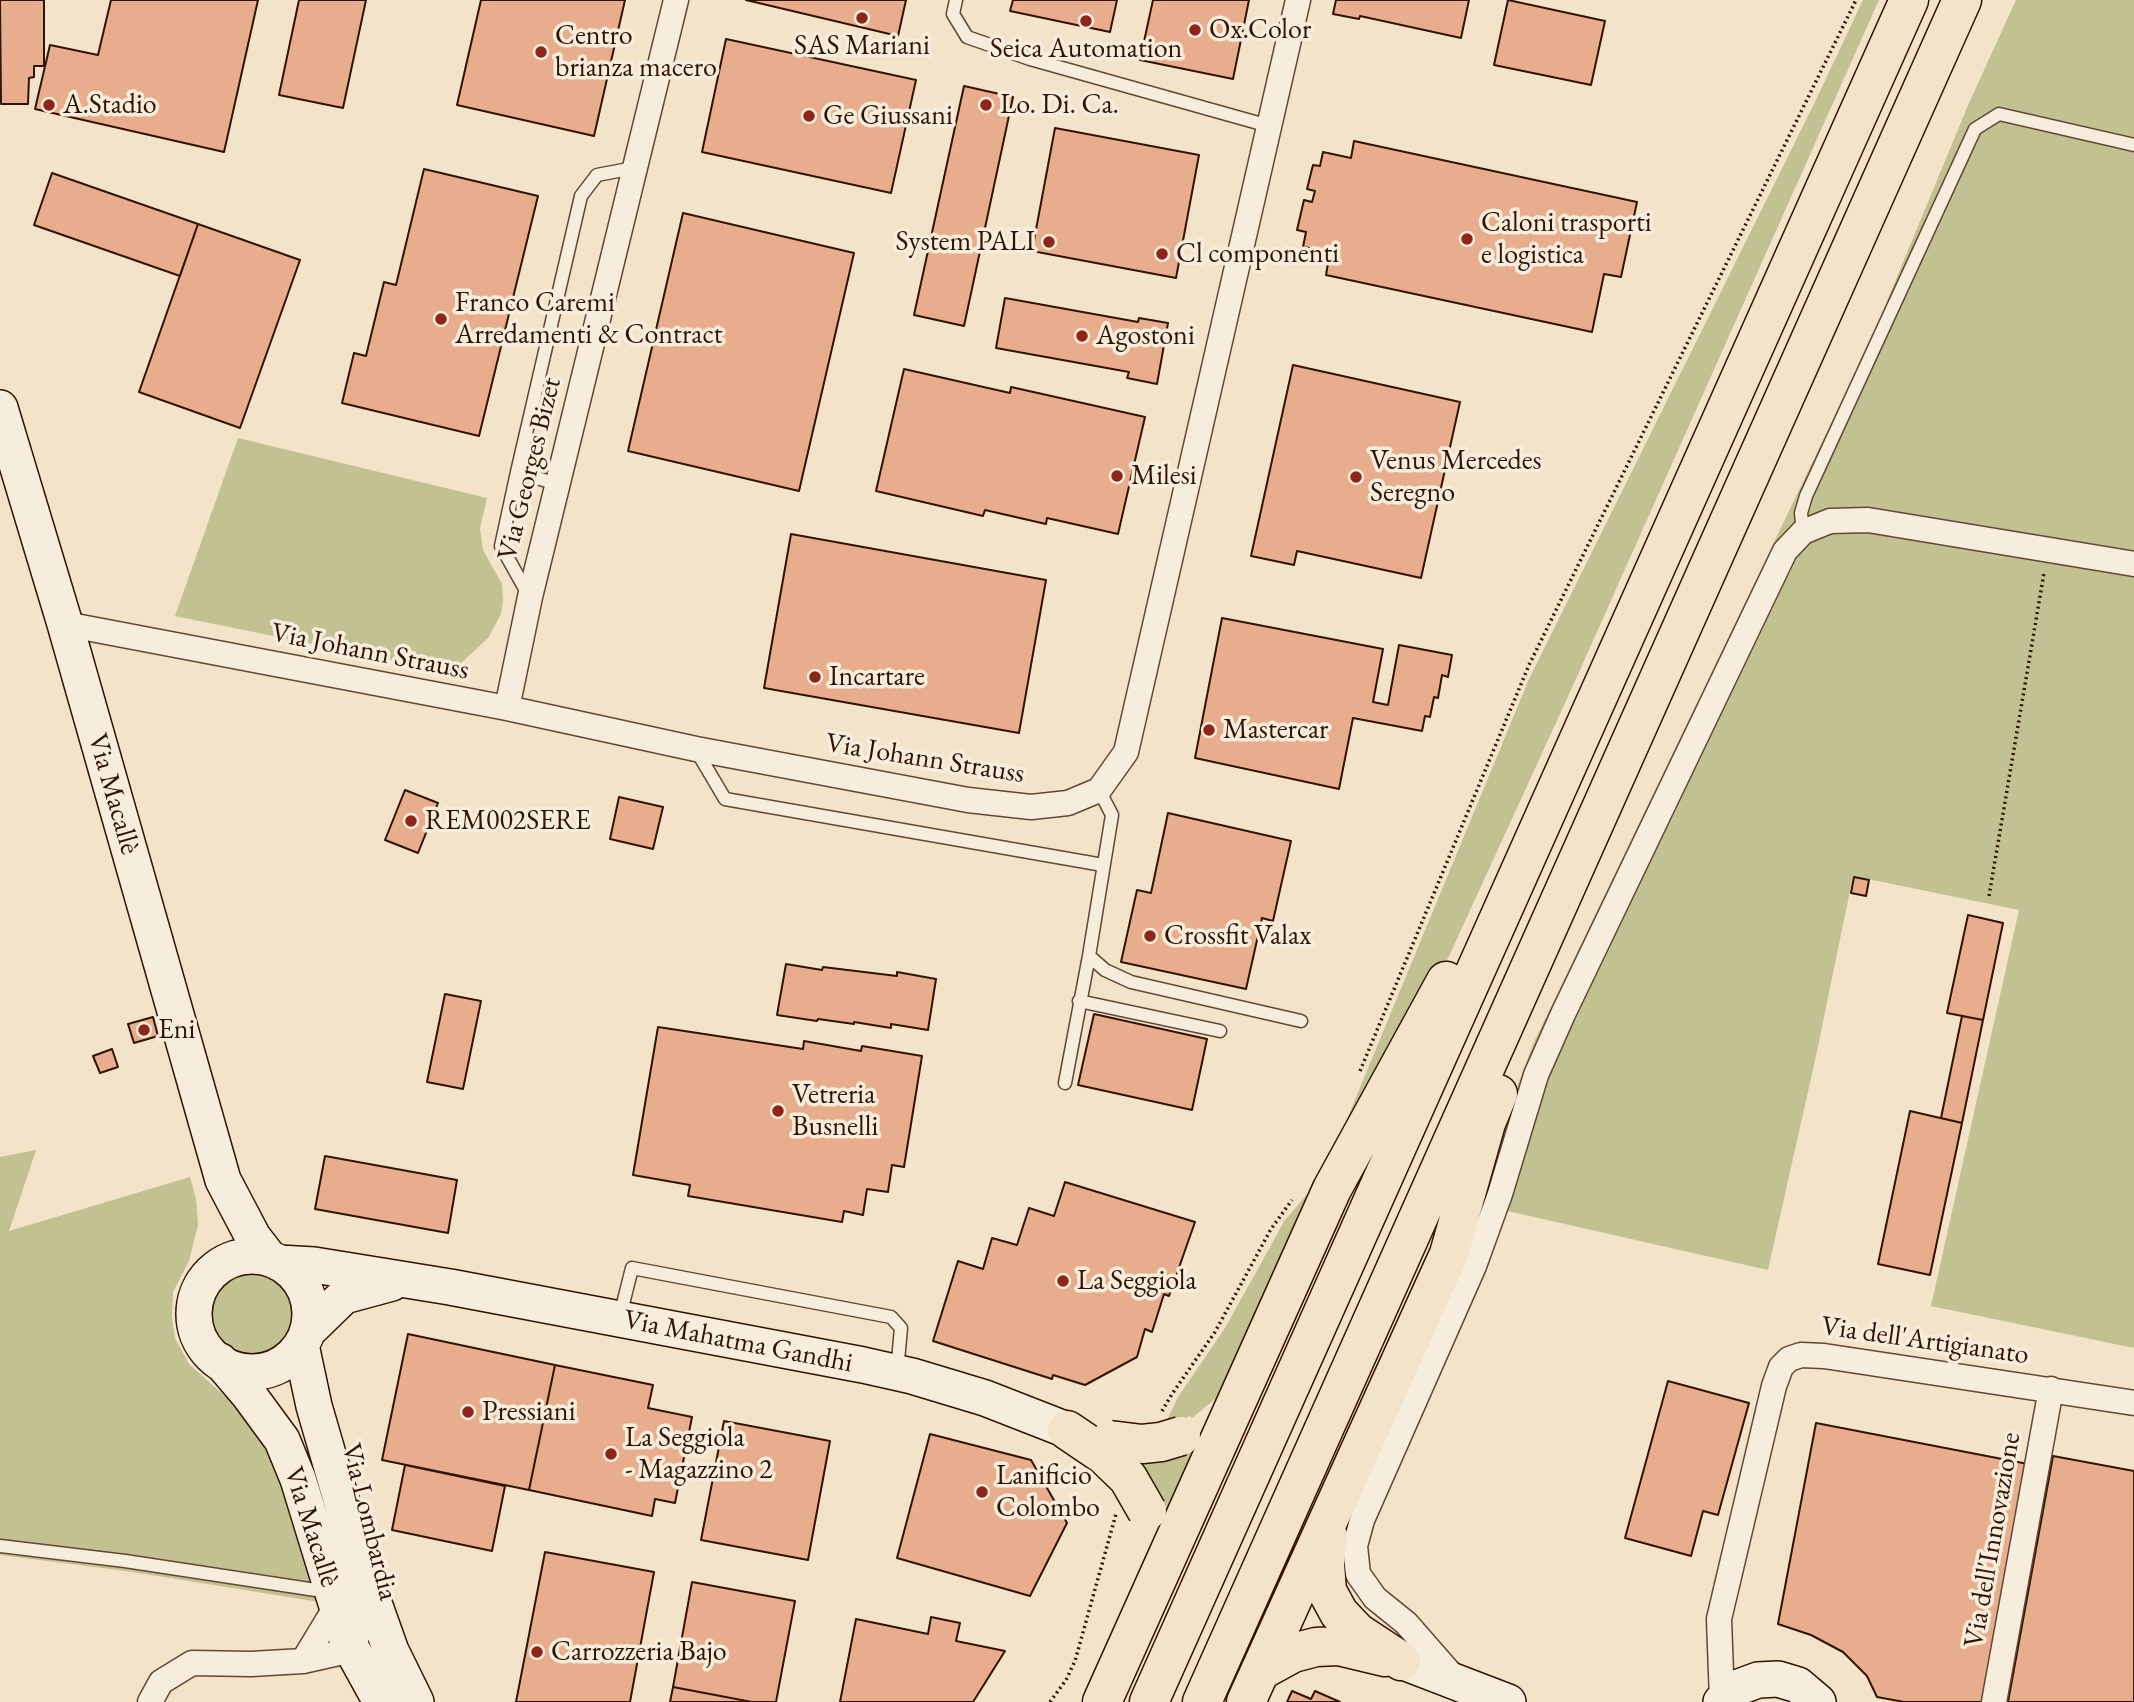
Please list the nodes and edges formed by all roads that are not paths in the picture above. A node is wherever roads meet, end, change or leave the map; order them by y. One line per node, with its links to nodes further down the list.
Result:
1 (676, 0): 8 (street, Via Georges Bizet)
2 (956, 0): 6 (lane)
3 (1298, 0): 6 (street)
4 (1909, 0): 19 (highway)
5 (1962, 0): 21 (highway)
6 (1269, 126): 18 (street)
7 (2134, 145): 12 (lane)
8 (634, 168): 10 (lane); 11 (street, Via Georges Bizet)
9 (0, 408): 15 (street, Via Macallè)
10 (517, 472): 11 (lane); 14 (lane)
11 (557, 484): 14 (street, Via Georges Bizet)
12 (1804, 532): 13 (street); 50 (street)
13 (2134, 564)
14 (530, 597): 16 (street, Via Georges Bizet)
15 (65, 624): 16 (street, Via Johann Strauss); 27 (street, Via Macallè)
16 (507, 708): 17 (street, Via Johann Strauss)
17 (696, 749): 18 (street, Via Johann Strauss); 20 (lane)
18 (1099, 790): 20 (lane)
19 (1525, 860): 35 (highway); 57 (highway)
20 (1103, 865): 22 (lane)
21 (1569, 879): 41 (highway); 58 (highway)
22 (1089, 956): 23 (lane); 24 (lane)
23 (1079, 1001): 25 (lane); 26 (lane)
24 (1301, 1021)
25 (1220, 1031)
26 (1065, 1083)
27 (223, 1180): 28 (street, Via Macallè); 29 (street, Via Macallè)
28 (275, 1261): 29 (street); 30 (street, Via Mahatma Gandhi); 32 (street)
29 (210, 1274): 33 (street)
30 (403, 1279): 31 (street, Via Mahatma Gandhi); 32 (street, Via Mahatma Gandhi)
31 (619, 1319): 34 (street, Via Mahatma Gandhi); 34 (lane)
32 (304, 1339): 33 (street); 38 (street, Via Macallè)
33 (220, 1362): 43 (street, Via Macallè)
34 (897, 1373): 39 (street, Via Mahatma Gandhi)
35 (1246, 1380): 40 (highway, bridge); 44 (highway)
36 (2051, 1388): 37 (street, Via dell'Artigianato); 45 (street, Via dell'Artigianato); 61 (street, Via dell'Innovazione)
37 (2134, 1403)
38 (314, 1406): 46 (street, Via Lombardia); 55 (street, Via Macallè)
39 (1067, 1430): 40 (highway)
40 (1107, 1448): 44 (highway, bridge)
41 (1331, 1515): 48 (highway); 51 (highway)
42 (0, 1546): 43 (lane)
43 (335, 1599): 46 (street, Via Macallè); 47 (street)
44 (1148, 1600): 56 (highway)
45 (1719, 1640): 49 (street); 52 (street, Via dell'Artigianato)
46 (352, 1650): 47 (street); 54 (street, Via Macallè)
47 (303, 1661): 53 (street)
48 (1401, 1661): 50 (street); 51 (highway)
49 (1758, 1680): 52 (street); 60 (street)
50 (1460, 1684): 59 (street)
51 (1253, 1686)
52 (1721, 1701)
53 (150, 1702)
54 (385, 1702)
55 (416, 1702)
56 (1102, 1702)
57 (1149, 1702)
58 (1202, 1702)
59 (1508, 1702)
60 (1818, 1702)
61 (1994, 1702)

